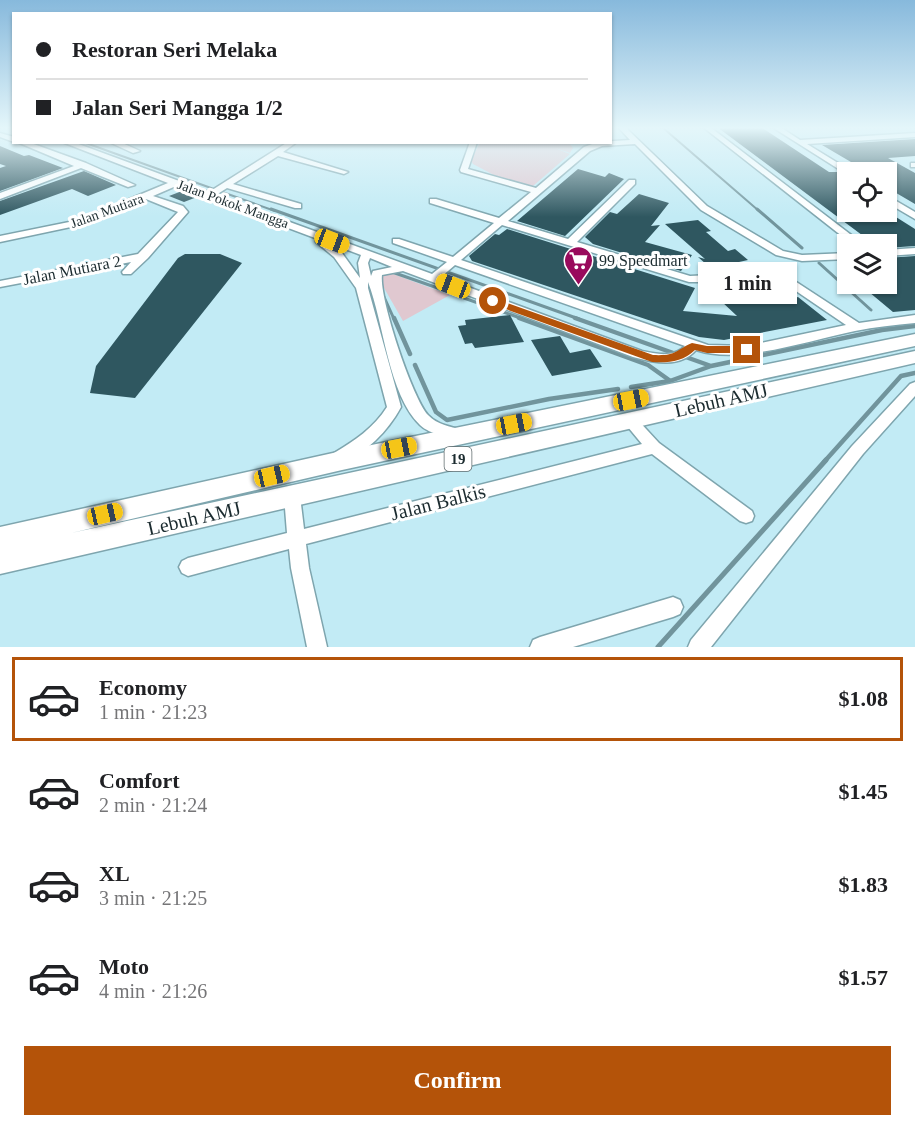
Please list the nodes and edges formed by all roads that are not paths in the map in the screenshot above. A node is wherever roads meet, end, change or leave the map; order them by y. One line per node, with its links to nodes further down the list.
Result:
1 (59, 157): 10 (street)
2 (106, 157): 10 (street); 14 (street, Jalan Pokok Mangga)
3 (271, 157): 16 (street)
4 (293, 157): 12 (street)
5 (469, 157): 17 (street)
6 (578, 157): 17 (street)
7 (652, 157): 33 (street)
8 (745, 157): 26 (street)
9 (824, 157): 11 (street)
10 (82, 166): 15 (street); 18 (street)
11 (837, 166)
12 (344, 172)
13 (632, 182): 29 (street)
14 (176, 183): 16 (street, Jalan Pokok Mangga); 19 (street, Jalan Mutiara)
15 (130, 185)
16 (218, 191): 22 (street); 25 (street, Jalan Pokok Mangga)
17 (537, 191): 24 (street)
18 (0, 196)
19 (146, 196): 27 (street, Jalan Mutiara); 34 (street)
20 (433, 201): 24 (street)
21 (897, 205): 23 (street)
22 (298, 206)
23 (915, 216)
24 (501, 221): 29 (street); 36 (street)
25 (298, 228): 32 (street, Jalan Pokok Mangga); 39 (street)
26 (845, 234)
27 (0, 239)
28 (396, 241): 36 (street)
29 (571, 242): 41 (street)
30 (915, 251): 31 (street)
31 (897, 252)
32 (366, 254): 35 (street, Jalan Pokok Mangga); 39 (street)
33 (837, 255)
34 (144, 256): 37 (street); 38 (street, Jalan Mutiara 2)
35 (408, 269): 36 (street, Jalan Pokok Mangga); 39 (street)
36 (442, 270): 43 (street); 43 (street, Jalan Pokok Mangga)
37 (127, 272)
38 (0, 284)
39 (368, 284): 47 (street); 49 (street)
40 (915, 319): 41 (street)
41 (857, 327): 43 (street)
42 (915, 340): 47 (highway, Lebuh AMJ / 19)
43 (689, 350)
44 (915, 357): 46 (highway, Lebuh AMJ / 19)
45 (915, 387): 59 (street)
46 (630, 421): 48 (street); 50 (highway, Lebuh AMJ / 19)
47 (468, 434): 49 (highway, Lebuh AMJ / 19)
48 (654, 447): 51 (street); 52 (street, Jalan Balkis)
49 (330, 462): 53 (highway, Lebuh AMJ / 19)
50 (292, 496): 52 (street); 54 (highway, Lebuh AMJ / 19)
51 (746, 516)
52 (297, 537): 55 (street, Jalan Balkis); 57 (street)
53 (0, 539)
54 (0, 561)
55 (188, 567)
56 (674, 607): 58 (street)
57 (317, 647)
58 (540, 647)
59 (698, 647)

